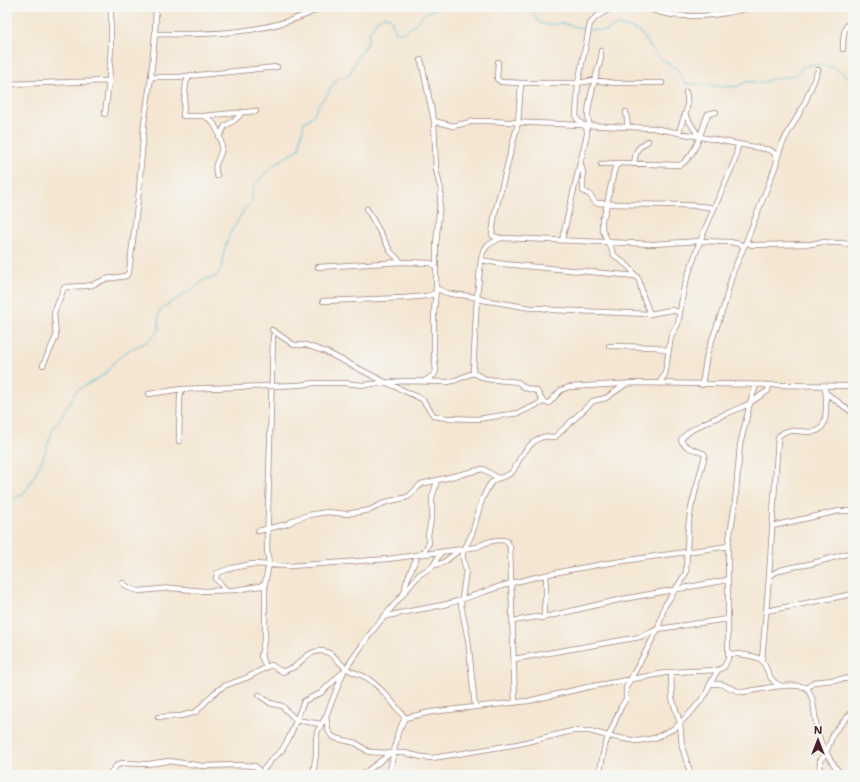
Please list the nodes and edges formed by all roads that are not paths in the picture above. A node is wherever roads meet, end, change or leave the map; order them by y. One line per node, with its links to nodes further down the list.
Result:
1 (111, 7): 19 (street)
2 (156, 7): 8 (street)
3 (322, 7): 8 (street)
4 (613, 7): 22 (street)
5 (646, 7): 6 (street)
6 (750, 7)
7 (853, 19): 9 (street)
8 (156, 34): 17 (street)
9 (843, 49)
10 (602, 51): 18 (street)
11 (420, 60): 33 (street)
12 (498, 62): 21 (street)
13 (277, 67): 15 (street)
14 (818, 70): 42 (street)
15 (191, 75): 16 (street); 20 (street)
16 (179, 76): 17 (street); 20 (street)
17 (152, 77): 71 (street)
18 (595, 80): 22 (street); 23 (street); 35 (street)
19 (109, 81): 24 (street); 30 (street)
20 (186, 82): 32 (street)
21 (521, 83): 22 (street); 34 (street)
22 (578, 83): 35 (street)
23 (662, 83)
24 (7, 84)
25 (686, 92): 31 (street)
26 (256, 111): 27 (street)
27 (243, 112): 32 (street); 38 (street)
28 (626, 112): 36 (street)
29 (716, 112): 39 (street)
30 (105, 114)
31 (685, 114): 37 (street); 39 (street)
32 (203, 116): 38 (street)
33 (434, 121): 34 (street); 60 (street)
34 (518, 123): 35 (street); 51 (street)
35 (586, 125): 36 (street); 44 (street)
36 (628, 127): 37 (street)
37 (679, 133): 39 (street)
38 (219, 137): 47 (street)
39 (700, 137): 41 (street); 46 (street)
40 (648, 141): 46 (street)
41 (738, 145): 42 (street); 50 (street)
42 (777, 159): 55 (street)
43 (620, 163): 45 (street); 46 (street); 48 (street)
44 (580, 164): 48 (street); 52 (street)
45 (601, 164)
46 (634, 164)
47 (217, 176)
48 (607, 202): 50 (street); 54 (street)
49 (368, 209): 58 (street)
50 (713, 210): 53 (street)
51 (500, 238): 52 (street); 57 (street)
52 (562, 240): 54 (street)
53 (700, 241): 54 (street); 55 (street); 66 (street)
54 (608, 243): 61 (street)
55 (745, 244): 56 (street); 77 (street)
56 (853, 244)
57 (481, 260): 61 (street); 63 (street)
58 (401, 262): 59 (street); 60 (street)
59 (318, 267)
60 (436, 267): 62 (street)
61 (636, 276): 65 (street)
62 (436, 290): 63 (street); 64 (street); 73 (street)
63 (477, 297): 65 (street); 72 (street)
64 (323, 301)
65 (650, 314): 66 (street)
66 (680, 314): 70 (street)
67 (272, 330): 74 (street)
68 (273, 336): 80 (street)
69 (609, 346): 70 (street)
70 (668, 351): 76 (street)
71 (43, 365)
72 (473, 373): 73 (street); 86 (street)
73 (424, 381): 74 (street)
74 (385, 382): 80 (street); 86 (street)
75 (626, 384): 76 (street); 86 (street); 90 (street)
76 (659, 384): 77 (street)
77 (702, 385): 78 (street)
78 (756, 385): 79 (street); 87 (street)
79 (769, 385): 81 (street); 87 (street)
80 (271, 386): 83 (street); 94 (street)
81 (824, 386): 82 (street); 84 (street)
82 (853, 386)
83 (182, 389): 85 (street); 89 (street)
84 (826, 393): 88 (street); 93 (street)
85 (150, 394)
86 (543, 402)
87 (750, 403): 96 (street); 99 (street)
88 (853, 413)
89 (179, 440)
90 (498, 478): 91 (street); 97 (street)
91 (437, 481): 94 (street); 101 (street)
92 (853, 510): 93 (street)
93 (772, 526): 104 (street)
94 (268, 529): 95 (street); 102 (street)
95 (258, 531)
96 (728, 546): 99 (street); 108 (street)
97 (463, 549): 98 (street); 103 (street); 111 (street); 116 (street)
98 (441, 552): 101 (street); 103 (street)
99 (686, 552): 106 (street); 112 (street)
100 (853, 552): 105 (street)
101 (418, 555): 102 (street); 114 (street)
102 (269, 564): 110 (street); 113 (street)
103 (433, 566): 114 (street)
104 (769, 568): 105 (street); 107 (street)
105 (778, 571): 107 (street)
106 (546, 576): 111 (street); 118 (street)
107 (769, 577): 117 (street)
108 (727, 580): 112 (street); 120 (street)
109 (123, 583): 113 (street)
110 (265, 583): 113 (street); 126 (street)
111 (512, 583): 116 (street); 121 (street)
112 (676, 589): 118 (street); 122 (street)
113 (226, 590)
114 (405, 590): 119 (street)
115 (853, 594): 117 (street)
116 (461, 600): 119 (street); 137 (street)
117 (766, 611): 125 (street)
118 (544, 616): 121 (street)
119 (383, 617): 127 (street)
120 (728, 619): 122 (street); 123 (street)
121 (513, 621): 124 (street)
122 (658, 630): 124 (street); 131 (street)
123 (728, 653): 125 (street); 128 (street)
124 (514, 659): 136 (street)
125 (762, 660): 133 (street)
126 (266, 667): 127 (street); 140 (street)
127 (345, 670): 139 (street); 141 (street); 142 (street)
128 (718, 670): 129 (street); 132 (street)
129 (671, 672): 131 (street); 143 (street)
130 (853, 678): 134 (street)
131 (630, 679): 136 (street); 145 (street)
132 (710, 684): 133 (street); 143 (street)
133 (781, 686): 134 (street)
134 (807, 688): 146 (street)
135 (259, 695): 142 (street)
136 (515, 703): 137 (street)
137 (475, 708): 141 (street)
138 (853, 711): 146 (street)
139 (326, 716): 144 (street); 147 (street)
140 (158, 717)
141 (405, 718): 147 (street)
142 (296, 720): 144 (street); 148 (street)
143 (680, 723): 145 (street); 154 (street)
144 (321, 724): 150 (street)
145 (608, 736): 147 (street); 153 (street)
146 (826, 753): 155 (street); 156 (street)
147 (392, 754): 151 (street); 152 (street)
148 (260, 774): 149 (street)
149 (109, 775)
150 (313, 775)
151 (362, 775)
152 (389, 775)
153 (599, 775)
154 (691, 775)
155 (819, 775)
156 (841, 775)

